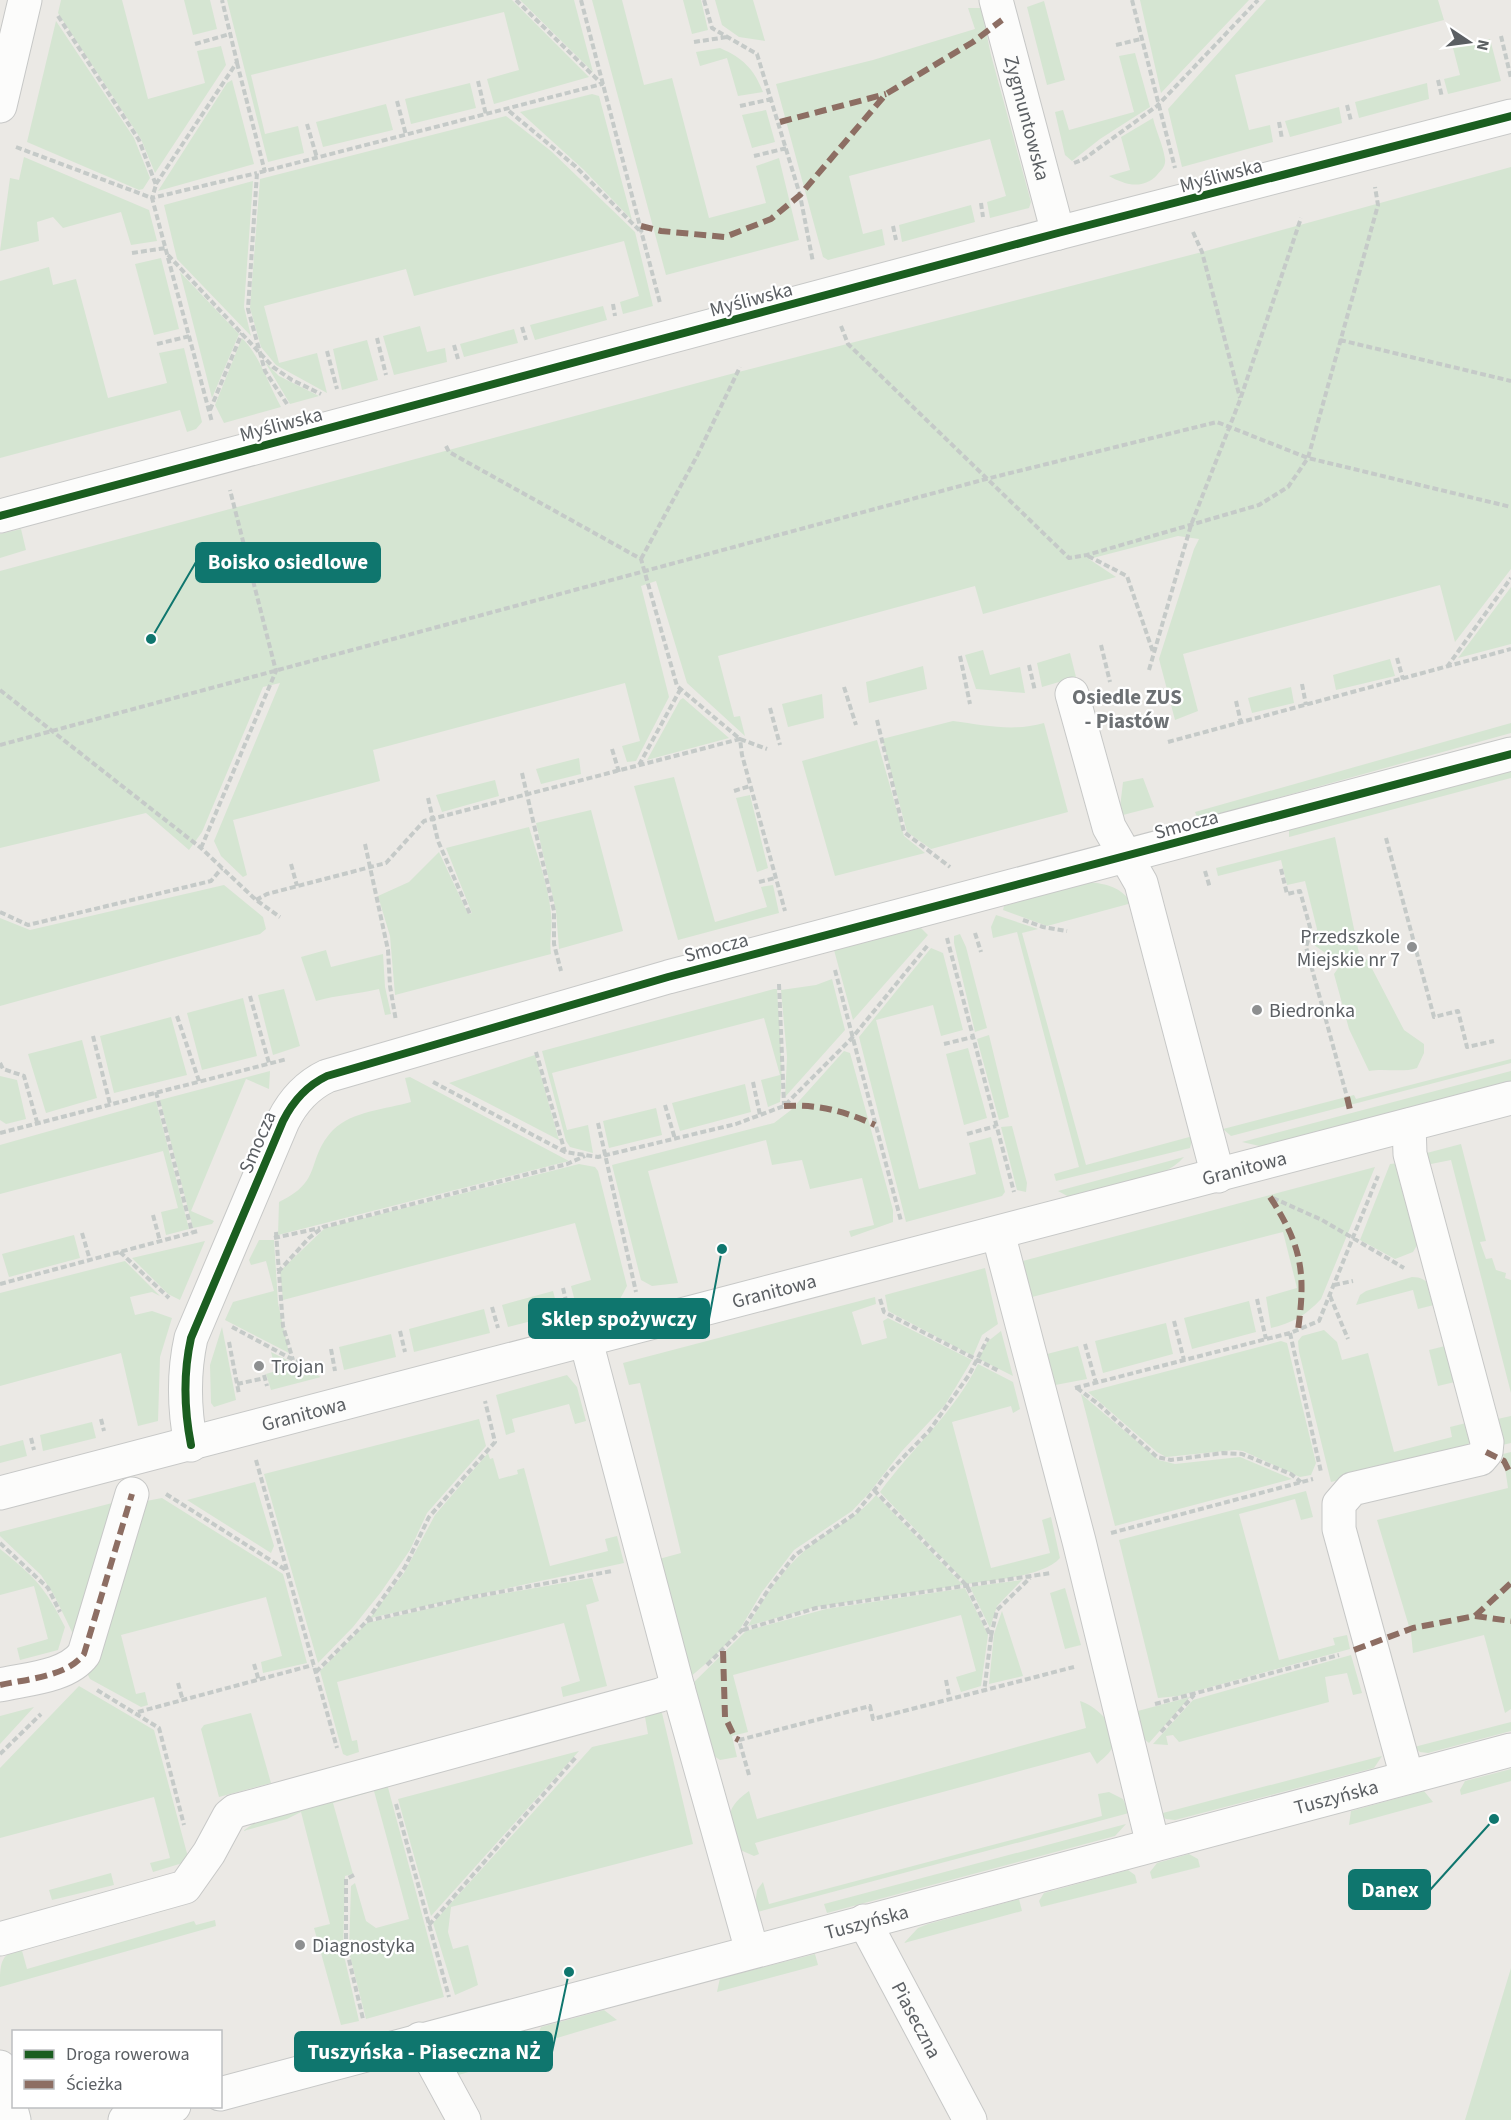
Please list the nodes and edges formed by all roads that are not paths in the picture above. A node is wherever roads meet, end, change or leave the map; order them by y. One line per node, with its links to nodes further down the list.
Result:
1 (25, 0): 3 (street)
2 (996, 0): 5 (street, Zygmuntowska)
3 (0, 106)
4 (1511, 116): 5 (street, Myśliwska)
5 (1059, 233): 6 (street, Myśliwska)
6 (0, 516)
7 (1072, 694): 9 (street)
8 (1511, 754): 9 (street, Smocza)
9 (1125, 857): 12 (street); 15 (street, Smocza)
10 (1511, 1098): 11 (street, Granitowa)
11 (1409, 1125): 12 (street, Granitowa); 21 (street)
12 (1218, 1176): 13 (street, Granitowa)
13 (998, 1233): 14 (street, Granitowa); 22 (street)
14 (578, 1328): 15 (street, Granitowa); 19 (street)
15 (191, 1445): 16 (street, Granitowa)
16 (0, 1493)
17 (132, 1494): 18 (street)
18 (0, 1685)
19 (678, 1688): 24 (street); 25 (street)
20 (1511, 1750): 21 (street, Tuszyńska)
21 (1407, 1778): 22 (street, Tuszyńska)
22 (1153, 1845): 23 (street, Tuszyńska)
23 (864, 1921): 25 (street, Tuszyńska); 33 (street, Piaseczna)
24 (0, 1939)
25 (753, 1951): 26 (street, Tuszyńska)
26 (420, 2039): 28 (street, Tuszyńska); 32 (street)
27 (0, 2067): 30 (street)
28 (222, 2093)
29 (167, 2108): 31 (street)
30 (14, 2120)
31 (125, 2120)
32 (464, 2120)
33 (970, 2120)

